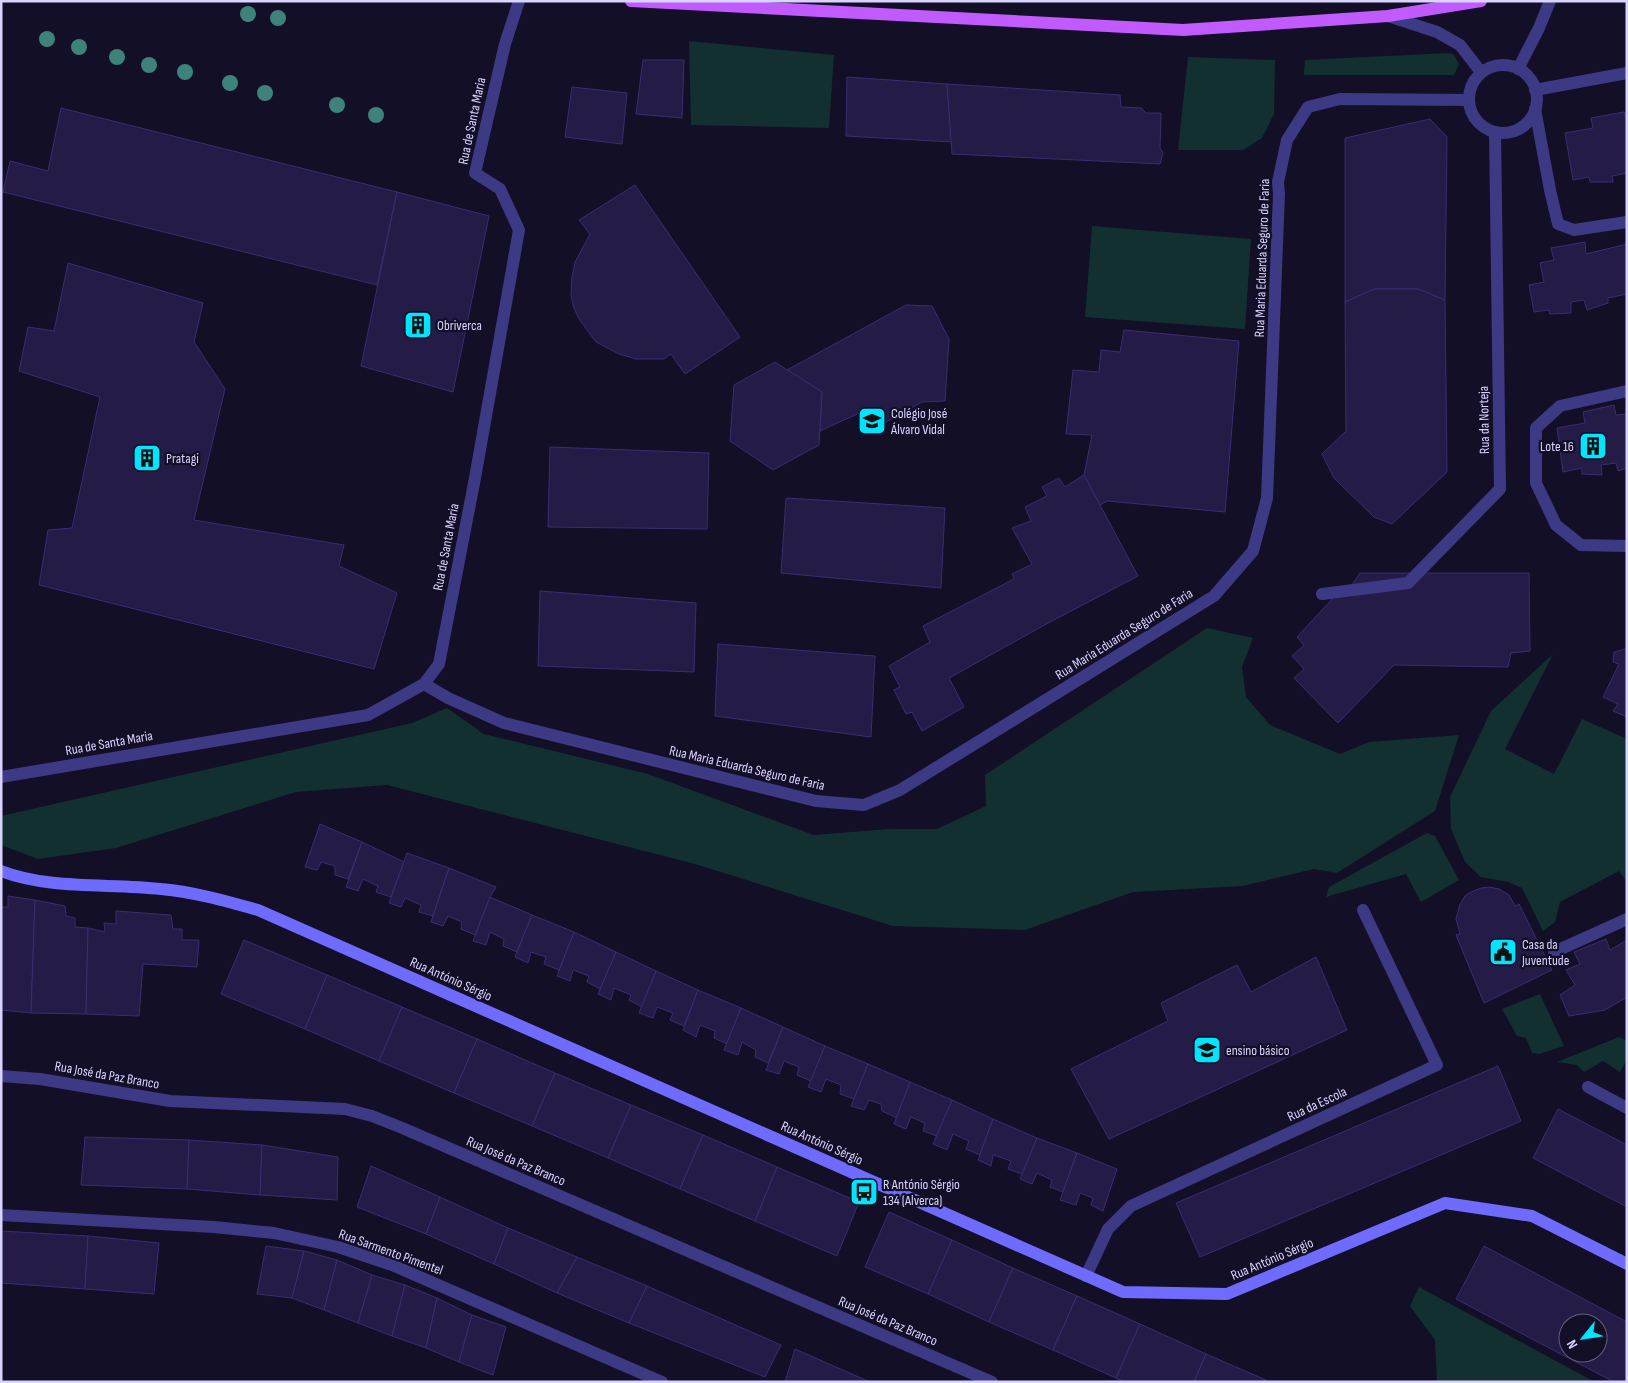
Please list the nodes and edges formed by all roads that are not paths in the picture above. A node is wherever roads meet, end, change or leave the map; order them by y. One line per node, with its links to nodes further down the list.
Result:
1 (519, 1): 17 (street, Rua de Santa Maria)
2 (631, 1): 5 (main road)
3 (1481, 1): 5 (main road)
4 (1550, 1): 6 (street)
5 (1388, 16): 7 (street)
6 (1518, 69): 7 (street); 9 (street)
7 (1481, 72): 10 (street)
8 (1627, 73): 9 (street)
9 (1535, 90): 11 (street)
10 (1469, 100): 12 (street); 17 (street, Rua Maria Eduarda Seguro de Faria)
11 (1535, 109): 12 (street); 13 (street)
12 (1495, 132): 16 (street, Rua da Norteja)
13 (1627, 222)
14 (1627, 392): 15 (street)
15 (1627, 546)
16 (1322, 594)
17 (424, 684): 18 (street, Rua de Santa Maria)
18 (1, 777)
19 (1, 871): 28 (main road, Rua António Sérgio)
20 (1363, 910): 28 (street, Rua da Escola)
21 (1627, 919): 22 (street)
22 (1554, 952)
23 (1, 1076): 30 (street, Rua José da Paz Branco)
24 (1588, 1087): 25 (street)
25 (1627, 1108)
26 (1, 1216): 29 (street, Rua Sarmento Pimentel)
27 (1627, 1264): 28 (main road, Rua António Sérgio)
28 (1086, 1276)
29 (662, 1382)
30 (992, 1382)

